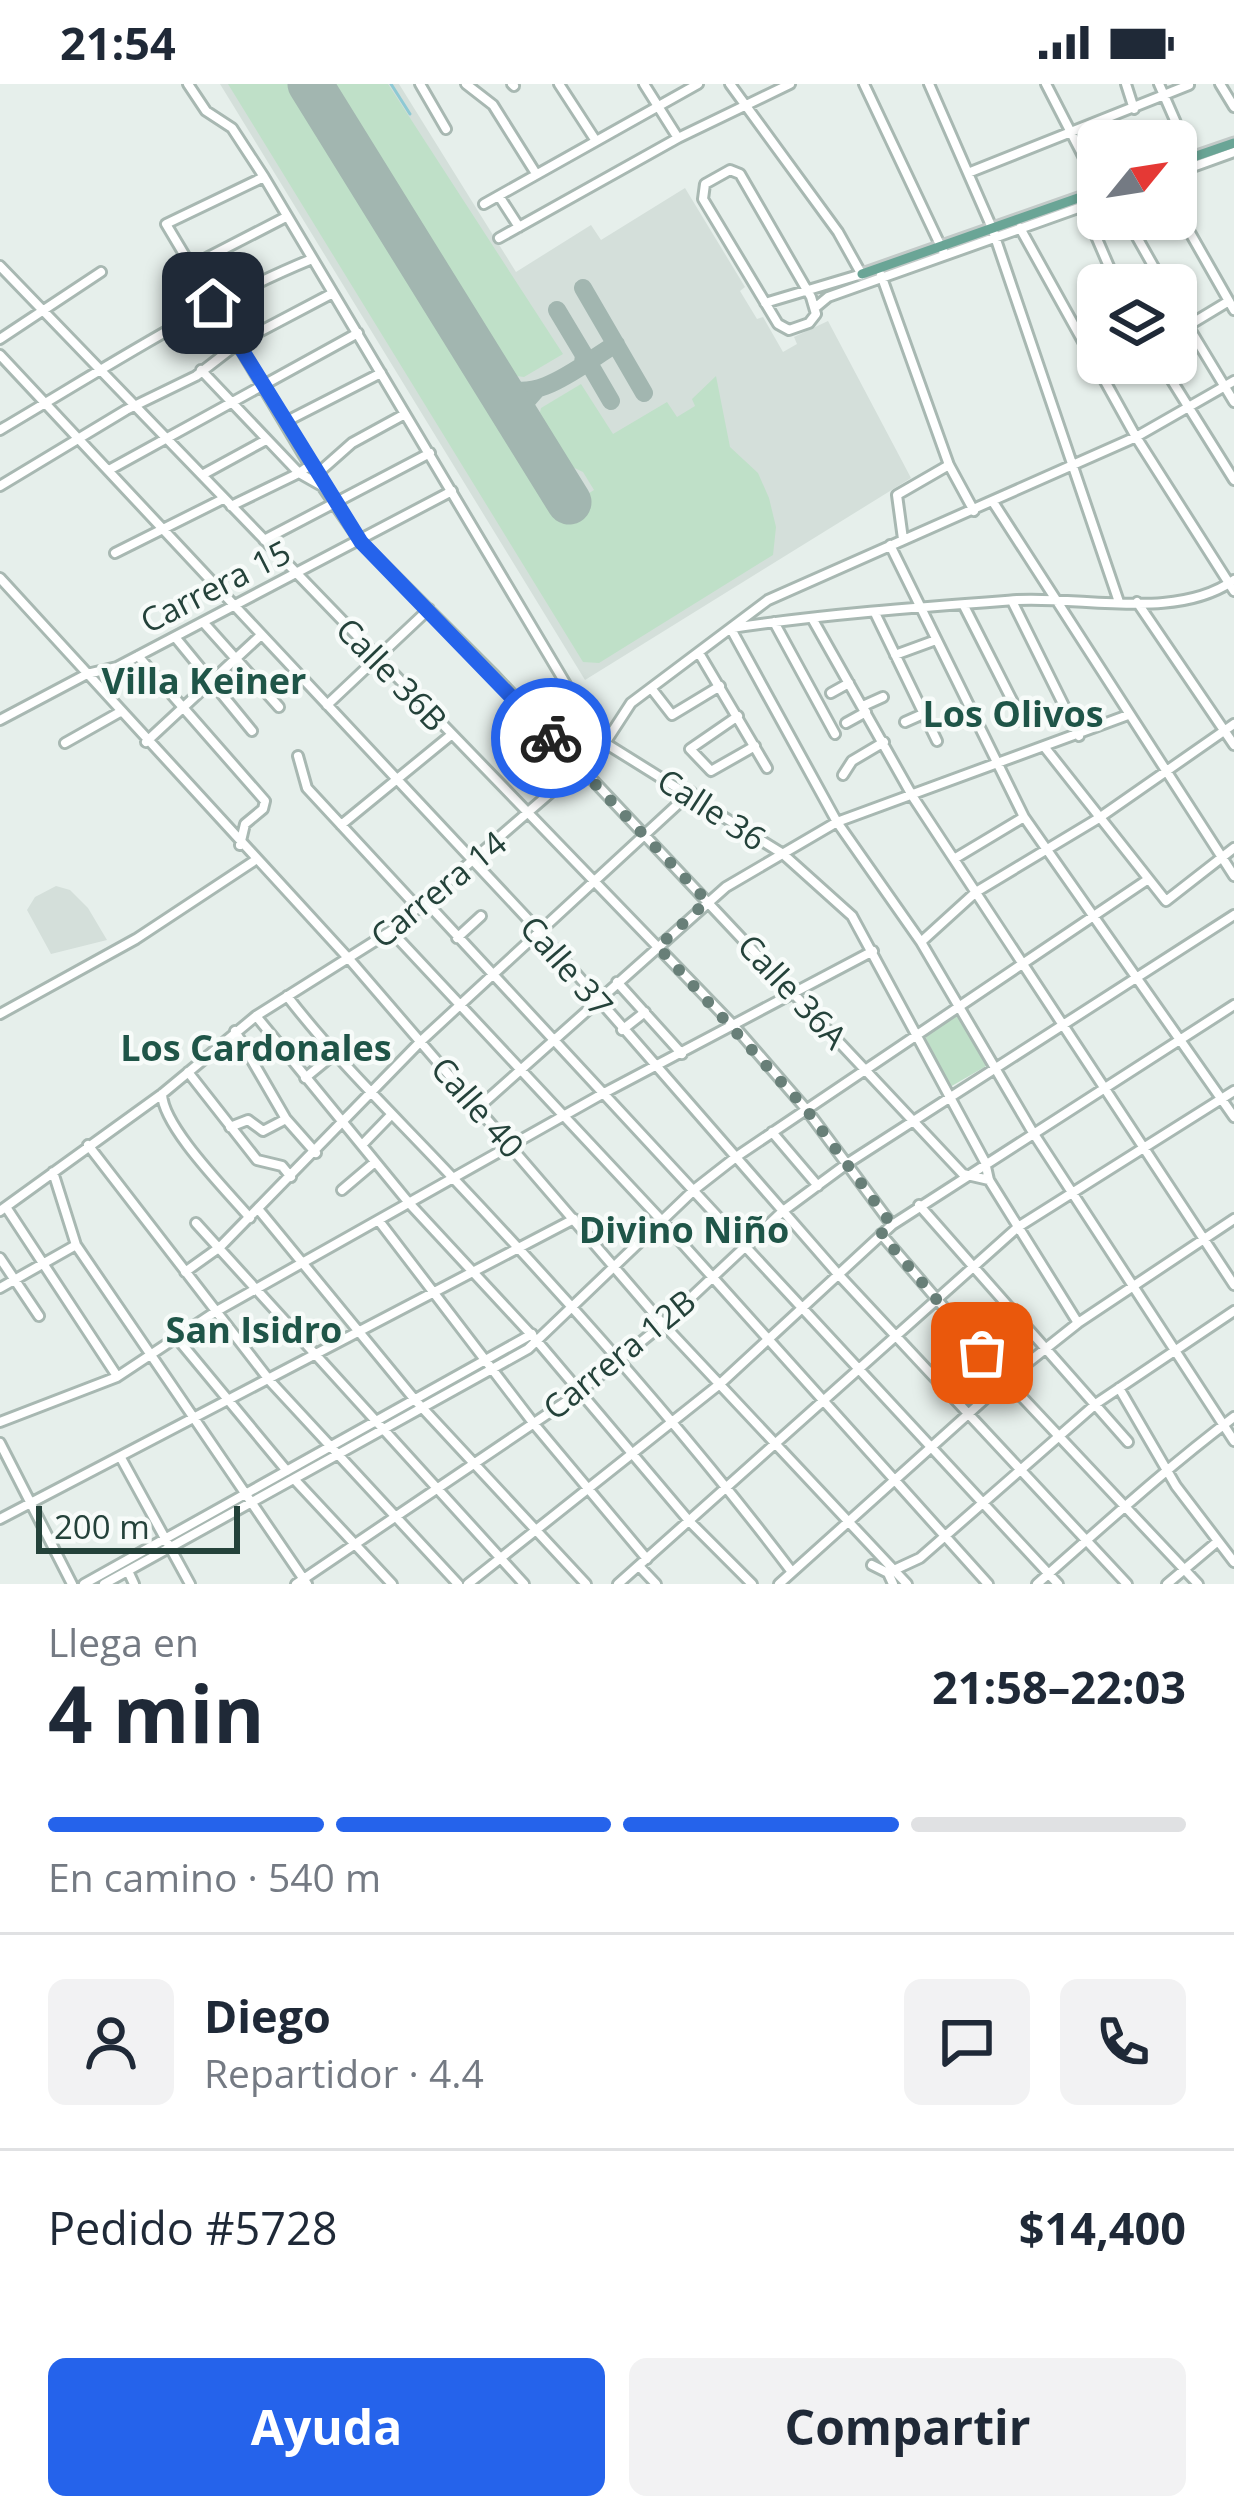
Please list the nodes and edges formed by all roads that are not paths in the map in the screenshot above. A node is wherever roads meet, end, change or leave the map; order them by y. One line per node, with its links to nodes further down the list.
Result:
1 (188, 84): 33 (street, Calle 36)
2 (420, 84): 22 (street)
3 (466, 84): 31 (street)
4 (559, 84): 25 (street)
5 (644, 84): 17 (street)
6 (698, 84): 17 (street)
7 (730, 84): 18 (street)
8 (790, 84): 18 (street)
9 (864, 84): 44 (street)
10 (929, 84): 32 (street)
11 (1046, 84): 23 (street)
12 (1126, 84): 20 (street)
13 (1159, 84): 16 (street)
14 (1220, 84): 19 (street)
15 (1189, 85): 16 (street)
16 (1164, 97): 20 (street); 21 (street)
17 (657, 104): 24 (street); 25 (street)
18 (747, 105): 24 (street); 50 (street)
19 (1234, 107)
20 (1135, 109): 23 (street)
21 (1175, 120)
22 (446, 129)
23 (1070, 131): 27 (street); 32 (street)
24 (678, 138): 39 (street)
25 (596, 141): 31 (street)
26 (1234, 143): 29 (main road)
27 (1077, 145)
28 (1234, 152): 30 (street)
29 (1197, 161)
30 (1197, 161)
31 (535, 172): 34 (street)
32 (968, 172): 41 (street)
33 (264, 177): 38 (street, Calle 36); 47 (street, Calle 36A)
34 (499, 196): 36 (street); 39 (street)
35 (1077, 203): 41 (main road)
36 (484, 204)
37 (1077, 204): 40 (street)
38 (286, 217): 45 (street, Calle 36); 47 (street)
39 (519, 227): 42 (street)
40 (1020, 228): 41 (street); 78 (street)
41 (993, 233): 44 (main road); 85 (street)
42 (499, 238)
43 (1194, 240): 55 (street)
44 (943, 250): 49 (main road)
45 (312, 259): 52 (street, Calle 36); 53 (street)
46 (0, 266): 57 (street, Calle 36B)
47 (190, 266): 53 (street, Calle 36A)
48 (101, 272): 57 (street)
49 (880, 273): 50 (main road); 84 (street)
50 (864, 279): 51 (street); 56 (street)
51 (805, 286): 54 (street); 54 (street); 56 (street)
52 (333, 293): 59 (street, Calle 36); 62 (street)
53 (213, 303): 62 (street, Calle 36A); 64 (street)
54 (765, 303): 56 (street)
55 (1231, 306): 58 (street)
56 (816, 307)
57 (44, 314): 61 (street); 64 (street, Calle 36B)
58 (1197, 322)
59 (358, 333): 66 (street, Calle 36); 67 (street)
60 (1197, 339): 68 (street)
61 (0, 340)
62 (240, 342): 65 (street); 67 (street, Calle 36A)
63 (0, 355): 71 (street, Calle 37)
64 (100, 370): 71 (street); 73 (street, Calle 36B)
65 (201, 370): 72 (street); 73 (street)
66 (381, 373): 75 (street, Calle 36); 76 (street)
67 (262, 382): 72 (street); 76 (street, Calle 36A)
68 (1229, 383): 70 (street); 74 (street)
69 (1174, 384): 74 (street)
70 (1234, 402)
71 (45, 403): 77 (street); 79 (street, Calle 37)
72 (229, 403): 80 (street); 81 (street)
73 (135, 407): 79 (street); 80 (street, Calle 36B)
74 (1188, 407): 78 (street); 90 (street)
75 (405, 414): 82 (street, Calle 36); 88 (street)
76 (287, 421): 83 (street, Calle 36A)
77 (0, 430)
78 (1136, 436): 85 (street); 106 (street)
79 (80, 439): 86 (street, Calle 37); 91 (street)
80 (167, 440): 86 (street); 89 (street, Calle 36B)
81 (266, 440): 87 (street); 89 (street)
82 (430, 453): 93 (street, Calle 36); 94 (street)
83 (309, 465): 87 (street); 88 (street, Calle 36A)
84 (949, 465): 97 (street); 99 (street)
85 (1069, 466): 96 (street); 109 (street)
86 (109, 470): 98 (street, Calle 37)
87 (299, 473): 92 (street); 95 (street)
88 (316, 474): 92 (street, Calle 36A)
89 (202, 475): 95 (street, Calle 36B)
90 (1234, 480)
91 (0, 486)
92 (322, 486): 94 (street, Calle 36A)
93 (452, 491): 101 (street, Carrera 15); 157 (street, Calle 36)
94 (333, 500): 100 (street); 101 (street, Calle 36A)
95 (227, 502): 98 (street); 100 (street, Calle 36B)
96 (993, 502): 97 (street); 107 (street)
97 (974, 511): 99 (street)
98 (160, 526): 103 (street); 112 (street, Calle 37)
99 (903, 539): 102 (street)
100 (264, 540): 104 (street, Calle 36B)
101 (361, 542): 104 (street, Carrera 15); 114 (street, Calle 36A)
102 (890, 544): 113 (street); 119 (street)
103 (115, 554)
104 (296, 574): 112 (street, Carrera 15); 126 (street, Calle 36B)
105 (0, 578): 128 (street, Calle 40)
106 (1232, 585): 110 (street, Carrera 14)
107 (1051, 598): 108 (street, Carrera 14); 109 (street, Carrera 14); 141 (street)
108 (1012, 601): 111 (street, Carrera 14); 152 (street)
109 (1119, 602): 110 (street, Carrera 14)
110 (1137, 602): 148 (street)
111 (964, 606): 113 (street, Carrera 14); 145 (street)
112 (232, 607): 117 (street, Carrera 15); 120 (street, Calle 37)
113 (920, 608): 115 (street, Carrera 14); 122 (street)
114 (429, 609): 126 (street); 163 (street, Calle 36A)
115 (875, 613): 116 (street, Carrera 14); 124 (street)
116 (813, 620): 118 (street, Carrera 14); 130 (street)
117 (203, 622): 121 (street, Carrera 15); 127 (street)
118 (774, 622): 119 (street, Carrera 14); 150 (street)
119 (731, 629): 123 (street, Carrera 14); 173 (street)
120 (260, 636): 127 (street); 135 (street, Calle 37)
121 (175, 637): 125 (street, Carrera 15); 129 (street)
122 (936, 640): 124 (street); 162 (street)
123 (700, 652): 131 (street); 132 (street, Carrera 14)
124 (895, 655): 140 (street)
125 (138, 656): 128 (street, Carrera 15); 137 (street)
126 (378, 659): 135 (street); 151 (street, Calle 36B)
127 (235, 661): 129 (street); 136 (street)
128 (87, 674): 139 (street, Calle 40); 143 (street, Carrera 15)
129 (212, 683): 137 (street); 149 (street)
130 (849, 683): 133 (street); 138 (street)
131 (720, 686): 132 (street); 142 (street)
132 (651, 688): 157 (street, Carrera 14)
133 (831, 693)
134 (883, 697): 138 (street)
135 (327, 705): 167 (street, Calle 37)
136 (279, 707)
137 (184, 709): 154 (street); 176 (street)
138 (864, 709): 146 (street); 155 (street)
139 (120, 712): 154 (street, Calle 40); 156 (street)
140 (923, 714): 144 (street); 153 (street)
141 (1128, 715): 152 (street); 165 (street)
142 (737, 716): 159 (street); 159 (street)
143 (0, 720)
144 (905, 722)
145 (1023, 722)
146 (847, 723)
147 (1234, 724): 148 (street)
148 (1224, 730): 158 (street); 165 (street)
149 (252, 731)
150 (835, 734)
151 (451, 735): 167 (street); 170 (street, Calle 36B)
152 (1079, 736): 160 (street)
153 (937, 741)
154 (146, 742): 176 (street, Calle 40)
155 (884, 742): 166 (street); 169 (street)
156 (65, 743)
157 (604, 743): 163 (street, Carrera 14); 168 (street, Calle 36)
158 (1234, 745)
159 (754, 746): 164 (street)
160 (1046, 749): 162 (street); 172 (street)
161 (298, 755): 174 (street)
162 (997, 767): 169 (street); 171 (street)
163 (579, 768): 170 (street, Carrera 14); 175 (street, Calle 36A)
164 (767, 768)
165 (1167, 772): 172 (street); 180 (street)
166 (843, 776)
167 (400, 780): 174 (street); 183 (street, Calle 37)
168 (691, 792): 175 (street); 179 (street, Calle 36)
169 (913, 797): 173 (street); 181 (street)
170 (527, 816): 183 (street, Carrera 14); 186 (street, Calle 36B)
171 (1024, 817): 178 (street); 181 (street)
172 (1100, 818): 178 (street); 185 (street)
173 (837, 822): 179 (street); 196 (street)
174 (341, 825): 189 (street)
175 (647, 836): 186 (street); 188 (street, Calle 36A)
176 (240, 845): 182 (street, Calle 40)
177 (1234, 848): 180 (street)
178 (1045, 852): 187 (street); 192 (street)
179 (783, 854): 188 (street); 198 (street, Calle 36)
180 (1222, 855): 184 (street); 185 (street)
181 (953, 859): 187 (street)
182 (254, 861): 199 (street, Calle 40); 211 (street)
183 (474, 862): 189 (street, Carrera 14); 193 (street, Calle 37)
184 (1234, 876)
185 (1148, 880): 192 (street)
186 (592, 883): 193 (street); 197 (street, Calle 36B)
187 (976, 892): 196 (street); 200 (street)
188 (707, 901): 197 (street); 204 (street, Calle 36A)
189 (423, 906): 194 (street, Carrera 14); 195 (street)
190 (1234, 915): 202 (street, Carrera 12B)
191 (482, 916): 195 (street)
192 (1091, 919): 200 (street); 202 (street)
193 (538, 930): 201 (street); 206 (street, Calle 37)
194 (391, 931): 199 (street, Carrera 14); 207 (street)
195 (457, 938): 201 (street)
196 (920, 942): 208 (street)
197 (658, 947): 203 (street); 213 (street, Calle 36B)
198 (873, 951): 204 (street); 217 (street, Calle 36)
199 (350, 960): 205 (street, Carrera 14); 219 (street, Calle 40)
200 (1023, 965): 208 (street); 214 (street)
201 (492, 975): 207 (street); 220 (street)
202 (1137, 981): 214 (street, Carrera 12B); 218 (street)
203 (617, 982): 206 (street); 210 (street)
204 (798, 995): 213 (street); 224 (street, Calle 36A)
205 (287, 996): 212 (street, Carrera 14); 222 (street)
206 (599, 997): 215 (street, Calle 37); 220 (street)
207 (459, 1005): 219 (street); 227 (street)
208 (957, 1005): 217 (street); 225 (street)
209 (1234, 1005): 218 (street)
210 (645, 1012): 215 (street); 221 (street)
211 (0, 1014)
212 (256, 1016): 216 (street, Carrera 14); 228 (street)
213 (735, 1028): 221 (street); 237 (street, Calle 36B)
214 (1064, 1028): 225 (street, Carrera 12B); 229 (street)
215 (622, 1030): 223 (street, Calle 37)
216 (235, 1031): 226 (street, Carrera 14); 241 (street)
217 (917, 1033): 224 (street); 233 (street, Calle 36)
218 (1180, 1039): 229 (street); 234 (street)
219 (421, 1041): 230 (street); 236 (street, Calle 40)
220 (555, 1041): 227 (street); 232 (street)
221 (682, 1054): 223 (street)
222 (333, 1055): 228 (street); 230 (street)
223 (655, 1067): 232 (street); 252 (street, Calle 37)
224 (864, 1067): 237 (street); 243 (street, Calle 36A)
225 (996, 1071): 233 (street, Carrera 12B); 245 (street)
226 (188, 1072): 235 (street, Carrera 14); 244 (street)
227 (520, 1072): 236 (street); 239 (street)
228 (305, 1078): 242 (street)
229 (1102, 1088): 245 (street); 250 (street)
230 (370, 1091): 238 (street); 242 (street)
231 (1234, 1091): 234 (street)
232 (604, 1093): 239 (street); 262 (street)
233 (950, 1098): 243 (street, Carrera 12B); 255 (street, Calle 36)
234 (1221, 1099): 240 (street); 250 (street)
235 (159, 1100): 248 (street, Carrera 14); 270 (street)
236 (479, 1107): 249 (street, Calle 40)
237 (806, 1109): 246 (street); 254 (street, Calle 36B)
238 (392, 1114): 247 (street); 259 (street)
239 (561, 1117): 249 (street); 274 (street)
240 (1234, 1117)
241 (286, 1119): 244 (street); 251 (street)
242 (344, 1121): 247 (street); 251 (street)
243 (915, 1121): 254 (street, Carrera 12B); 257 (street, Calle 36A)
244 (230, 1126): 258 (street)
245 (1032, 1131): 255 (street); 264 (street)
246 (772, 1132): 252 (street); 261 (street)
247 (362, 1144): 253 (street)
248 (88, 1145): 256 (street, Carrera 14); 289 (street)
249 (512, 1145): 259 (street); 271 (street, Calle 40)
250 (1143, 1148): 264 (street); 279 (street)
251 (316, 1153): 258 (street)
252 (736, 1157): 262 (street); 269 (street, Calle 37)
253 (375, 1162): 263 (street); 265 (street)
254 (848, 1162): 261 (street, Carrera 12B); 276 (street, Calle 36B)
255 (986, 1162): 257 (street); 260 (street, Calle 36)
256 (53, 1172): 267 (street, Carrera 14); 281 (street)
257 (964, 1174): 260 (street); 266 (street)
258 (291, 1177): 268 (street)
259 (453, 1178): 265 (street); 283 (street)
260 (989, 1180): 277 (street, Calle 36)
261 (818, 1186): 269 (street, Carrera 12B)
262 (695, 1189): 274 (street); 280 (street)
263 (342, 1190)
264 (1072, 1193): 277 (street); 295 (street)
265 (409, 1203): 273 (street); 291 (street)
266 (919, 1205): 276 (street); 288 (street)
267 (3, 1209): 285 (street)
268 (259, 1210): 270 (street); 286 (street)
269 (783, 1211): 280 (street, Carrera 12B); 290 (street, Calle 37)
270 (250, 1218): 282 (street)
271 (574, 1219): 283 (street); 287 (street, Calle 40)
272 (1234, 1220): 279 (street)
273 (379, 1221): 286 (street); 298 (street)
274 (662, 1222): 287 (street); 292 (street)
275 (196, 1223): 282 (street)
276 (892, 1225): 278 (street)
277 (1018, 1227): 288 (street); 305 (street, Calle 36)
278 (881, 1234): 290 (street); 299 (street)
279 (1203, 1239): 294 (street); 295 (street)
280 (748, 1244): 292 (street, Carrera 12B); 300 (street)
281 (76, 1245): 285 (street); 314 (street)
282 (220, 1247): 289 (street); 297 (street)
283 (518, 1248): 291 (street); 301 (street)
284 (0, 1258): 293 (street)
285 (45, 1264): 293 (street); 320 (street)
286 (301, 1264): 297 (street); 307 (street)
287 (614, 1268): 301 (street); 306 (street, Calle 40)
288 (973, 1268): 299 (street); 312 (street)
289 (185, 1272): 303 (street)
290 (837, 1273): 300 (street); 308 (street, Calle 37)
291 (475, 1274): 298 (street); 310 (street)
292 (710, 1279): 306 (street, Carrera 12B); 311 (street)
293 (15, 1280): 296 (street); 304 (street)
294 (1234, 1285)
295 (1131, 1287): 305 (street); 313 (street)
296 (0, 1288)
297 (256, 1289): 303 (street); 315 (street)
298 (436, 1295): 307 (street); 316 (street)
299 (934, 1300): 308 (street); 321 (street)
300 (801, 1306): 311 (street); 318 (street)
301 (571, 1308): 310 (street); 317 (street)
302 (1234, 1311): 313 (street)
303 (215, 1312): 309 (street); 322 (street)
304 (39, 1316)
305 (1078, 1323): 312 (street)
306 (663, 1324): 317 (street, Carrera 12B); 323 (street, Calle 40)
307 (358, 1334): 315 (street); 328 (street)
308 (896, 1335): 318 (street); 330 (street, Calle 37)
309 (176, 1337): 314 (street); 326 (street)
310 (533, 1338): 316 (street); 319 (street); 325 (street)
311 (765, 1341): 323 (street); 329 (street)
312 (1046, 1350): 321 (street); 327 (street)
313 (1172, 1350): 324 (street); 337 (street)
314 (154, 1352): 320 (street); 331 (street)
315 (316, 1356): 322 (street); 335 (street)
316 (486, 1360): 319 (street); 328 (street)
317 (619, 1360): 325 (street, Carrera 12B); 333 (street)
318 (860, 1369): 329 (street); 344 (street)
319 (494, 1371): 328 (street); 336 (street)
320 (117, 1377): 334 (street)
321 (1006, 1380): 330 (street); 339 (street)
322 (270, 1381): 326 (street); 345 (street)
323 (721, 1382): 333 (street); 343 (street, Calle 40)
324 (1119, 1388): 327 (street); 350 (street)
325 (577, 1394): 336 (street, Carrera 12B); 346 (street)
326 (229, 1401): 331 (street); 351 (street)
327 (1096, 1403): 339 (street); 341 (street)
328 (419, 1404): 335 (street); 338 (street); 348 (street)
329 (825, 1404): 343 (street); 352 (street)
330 (969, 1413): 344 (street); 349 (street, Calle 37)
331 (195, 1417): 347 (street); 356 (street)
332 (1234, 1417): 337 (street)
333 (673, 1419): 346 (street); 353 (street)
334 (0, 1422)
335 (375, 1422): 338 (street); 345 (street)
336 (533, 1424): 348 (street, Carrera 12B); 354 (street)
337 (1222, 1426): 340 (street); 350 (street)
338 (382, 1431): 345 (street); 355 (street)
339 (1058, 1434): 349 (street); 359 (street)
340 (1234, 1441)
341 (1128, 1442)
342 (0, 1443): 358 (street)
343 (780, 1444): 353 (street); 362 (street, Calle 40)
344 (930, 1448): 352 (street); 357 (street)
345 (334, 1451): 351 (street); 360 (street)
346 (629, 1455): 354 (street); 363 (street)
347 (121, 1458): 358 (street); 365 (street)
348 (473, 1466): 355 (street, Carrera 12B); 364 (street)
349 (1018, 1468): 357 (street); 368 (street, Calle 37)
350 (1165, 1468): 359 (street); 367 (street)
351 (291, 1475): 356 (street); 369 (street)
352 (891, 1481): 362 (street); 366 (street)
353 (728, 1488): 363 (street); 379 (street)
354 (588, 1489): 364 (street); 372 (street)
355 (435, 1492): 360 (street, Carrera 12B); 371 (street)
356 (250, 1497): 365 (street); 370 (street); 380 (street)
357 (979, 1501): 366 (street); 378 (street)
358 (29, 1504): 361 (street); 381 (street)
359 (1126, 1509): 368 (street); 375 (street)
360 (397, 1518): 369 (street, Carrera 12B); 387 (street)
361 (0, 1519)
362 (849, 1520): 376 (street, Calle 40); 379 (street)
363 (689, 1522): 372 (street); 393 (street)
364 (536, 1529): 371 (street); 390 (street)
365 (163, 1537): 370 (street); 382 (street)
366 (941, 1537): 376 (street); 396 (street)
367 (1218, 1541): 373 (street); 375 (street)
368 (1088, 1543): 378 (street); 399 (street, Calle 37)
369 (357, 1545): 380 (street, Carrera 12B); 386 (street)
370 (170, 1548): 377 (street); 385 (street)
371 (502, 1559): 388 (street); 389 (street)
372 (643, 1562): 391 (street); 392 (street)
373 (1234, 1562)
374 (872, 1565): 394 (street)
375 (1183, 1568): 400 (street); 401 (street)
376 (894, 1570): 395 (street, Calle 40)
377 (128, 1571): 383 (street); 384 (street)
378 (1048, 1574): 397 (street); 398 (street)
379 (786, 1580)
380 (302, 1582)
381 (72, 1584)
382 (84, 1584)
383 (104, 1584)
384 (134, 1584)
385 (190, 1584)
386 (392, 1584)
387 (458, 1584)
388 (468, 1584)
389 (524, 1584)
390 (586, 1584)
391 (618, 1584)
392 (656, 1584)
393 (752, 1584)
394 (893, 1584)
395 (907, 1584)
396 (988, 1584)
397 (1036, 1584)
398 (1058, 1584)
399 (1127, 1584)
400 (1167, 1584)
401 (1198, 1584)

